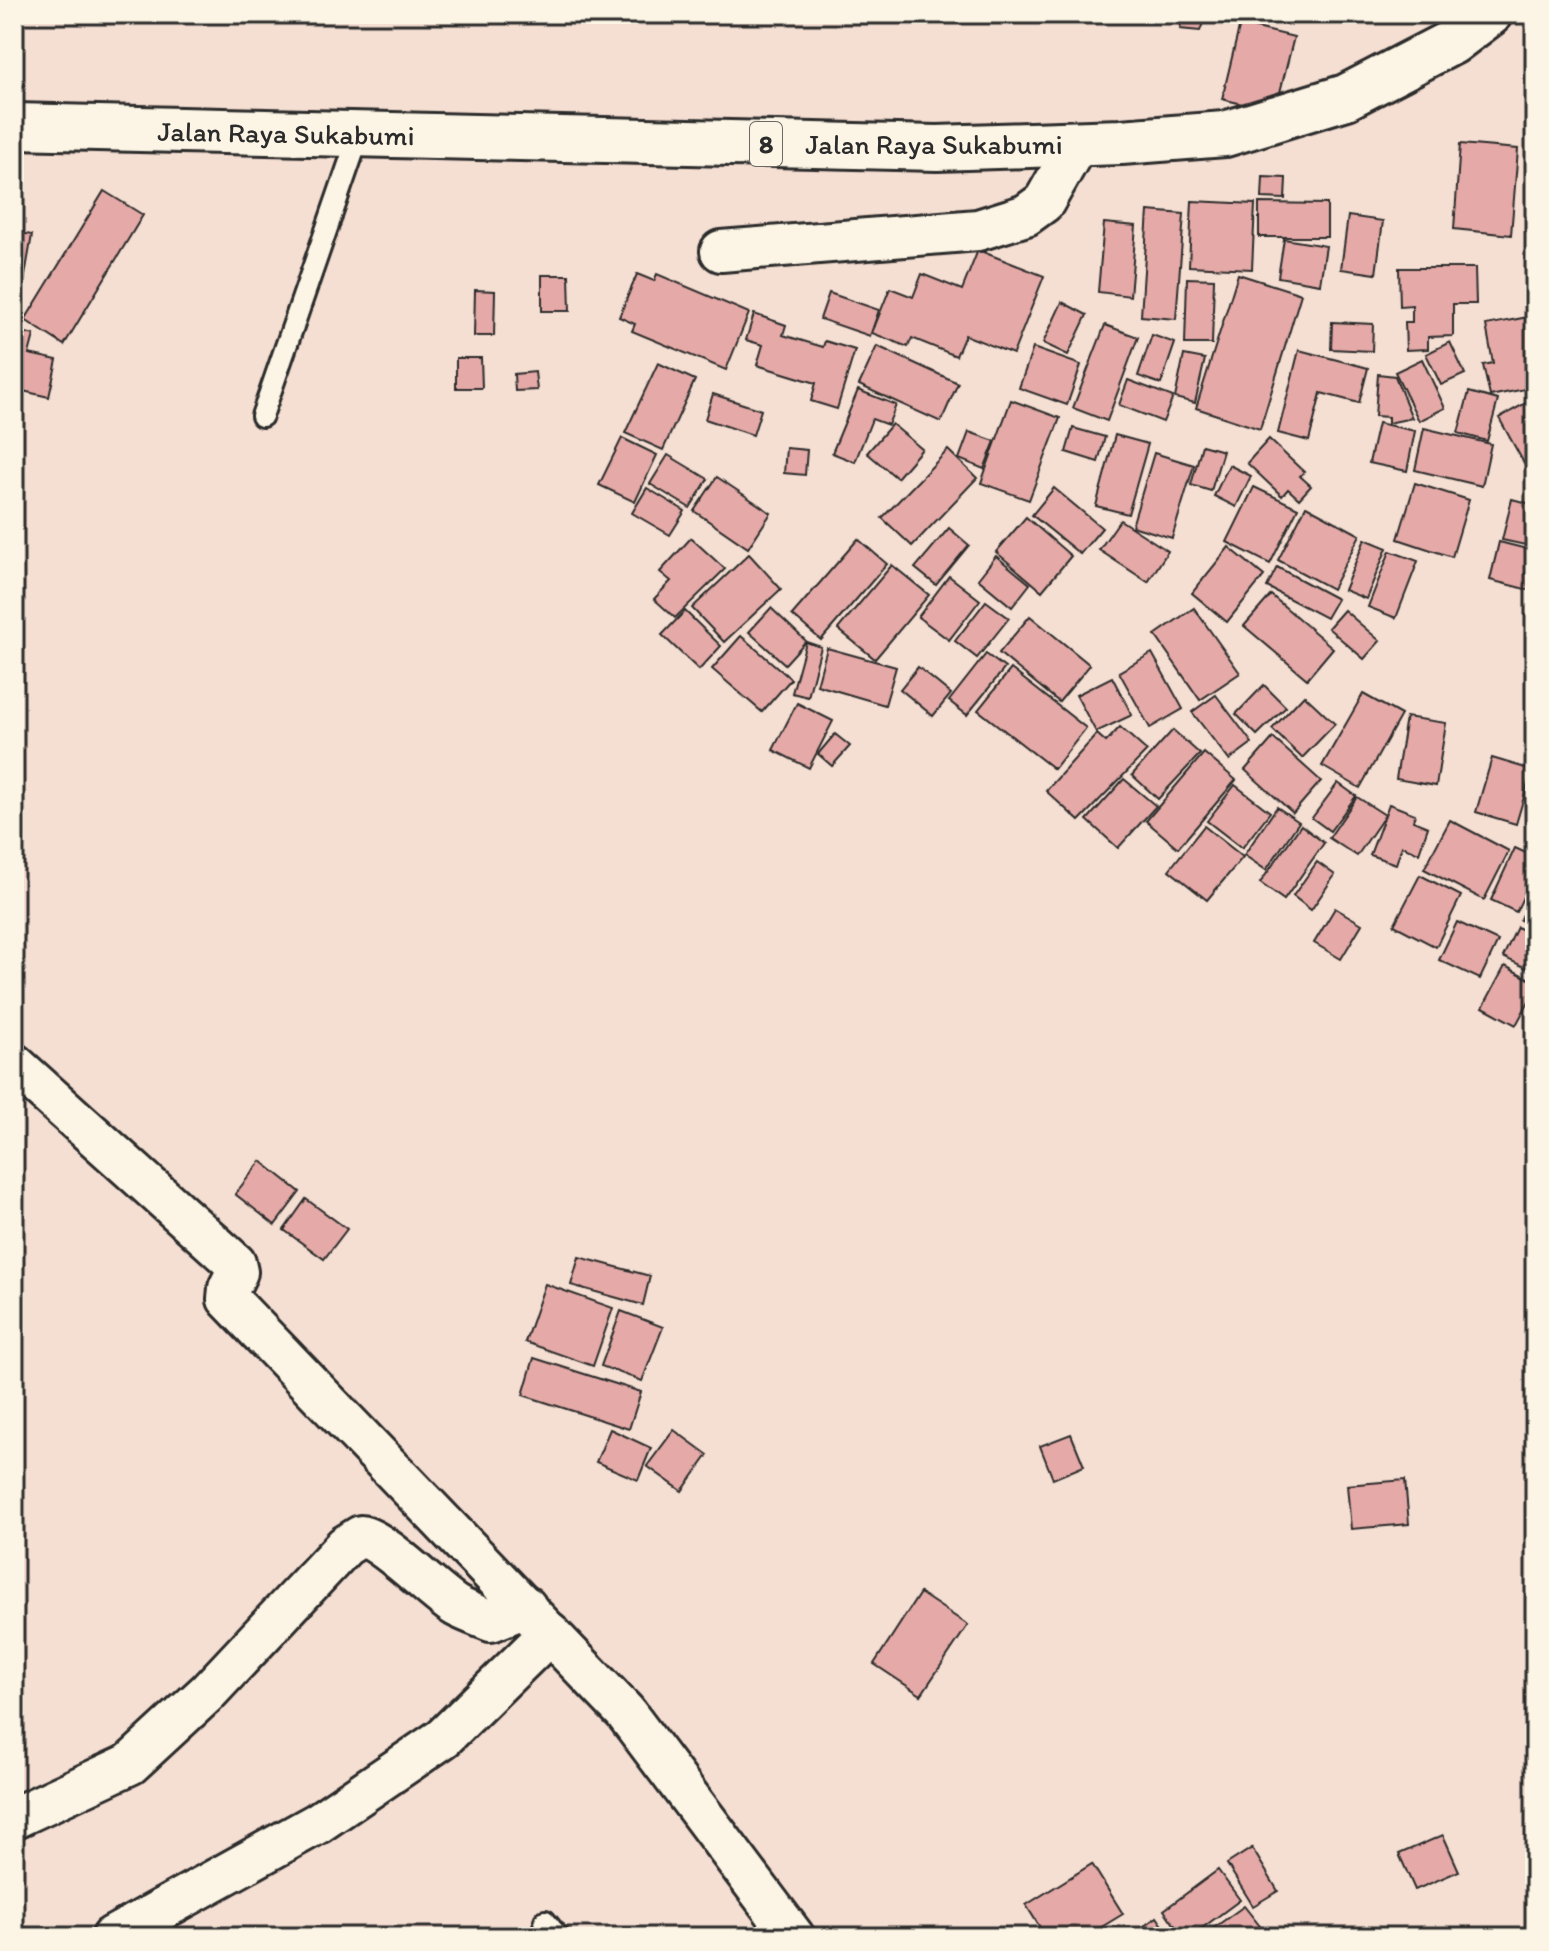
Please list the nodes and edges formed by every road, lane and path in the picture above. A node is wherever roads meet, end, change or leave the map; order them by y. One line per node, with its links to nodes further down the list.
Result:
1 (1489, 14): 4 (highway, Jalan Raya Sukabumi / 8)
2 (14, 126): 3 (highway, Jalan Raya Sukabumi / 8)
3 (359, 135): 4 (highway, Jalan Raya Sukabumi / 8); 6 (lane)
4 (1077, 144): 5 (street)
5 (721, 251)
6 (262, 416)
7 (14, 1064): 8 (street)
8 (538, 1620): 9 (street); 10 (street); 11 (street)
9 (14, 1818)
10 (787, 1935)
11 (112, 1937)

